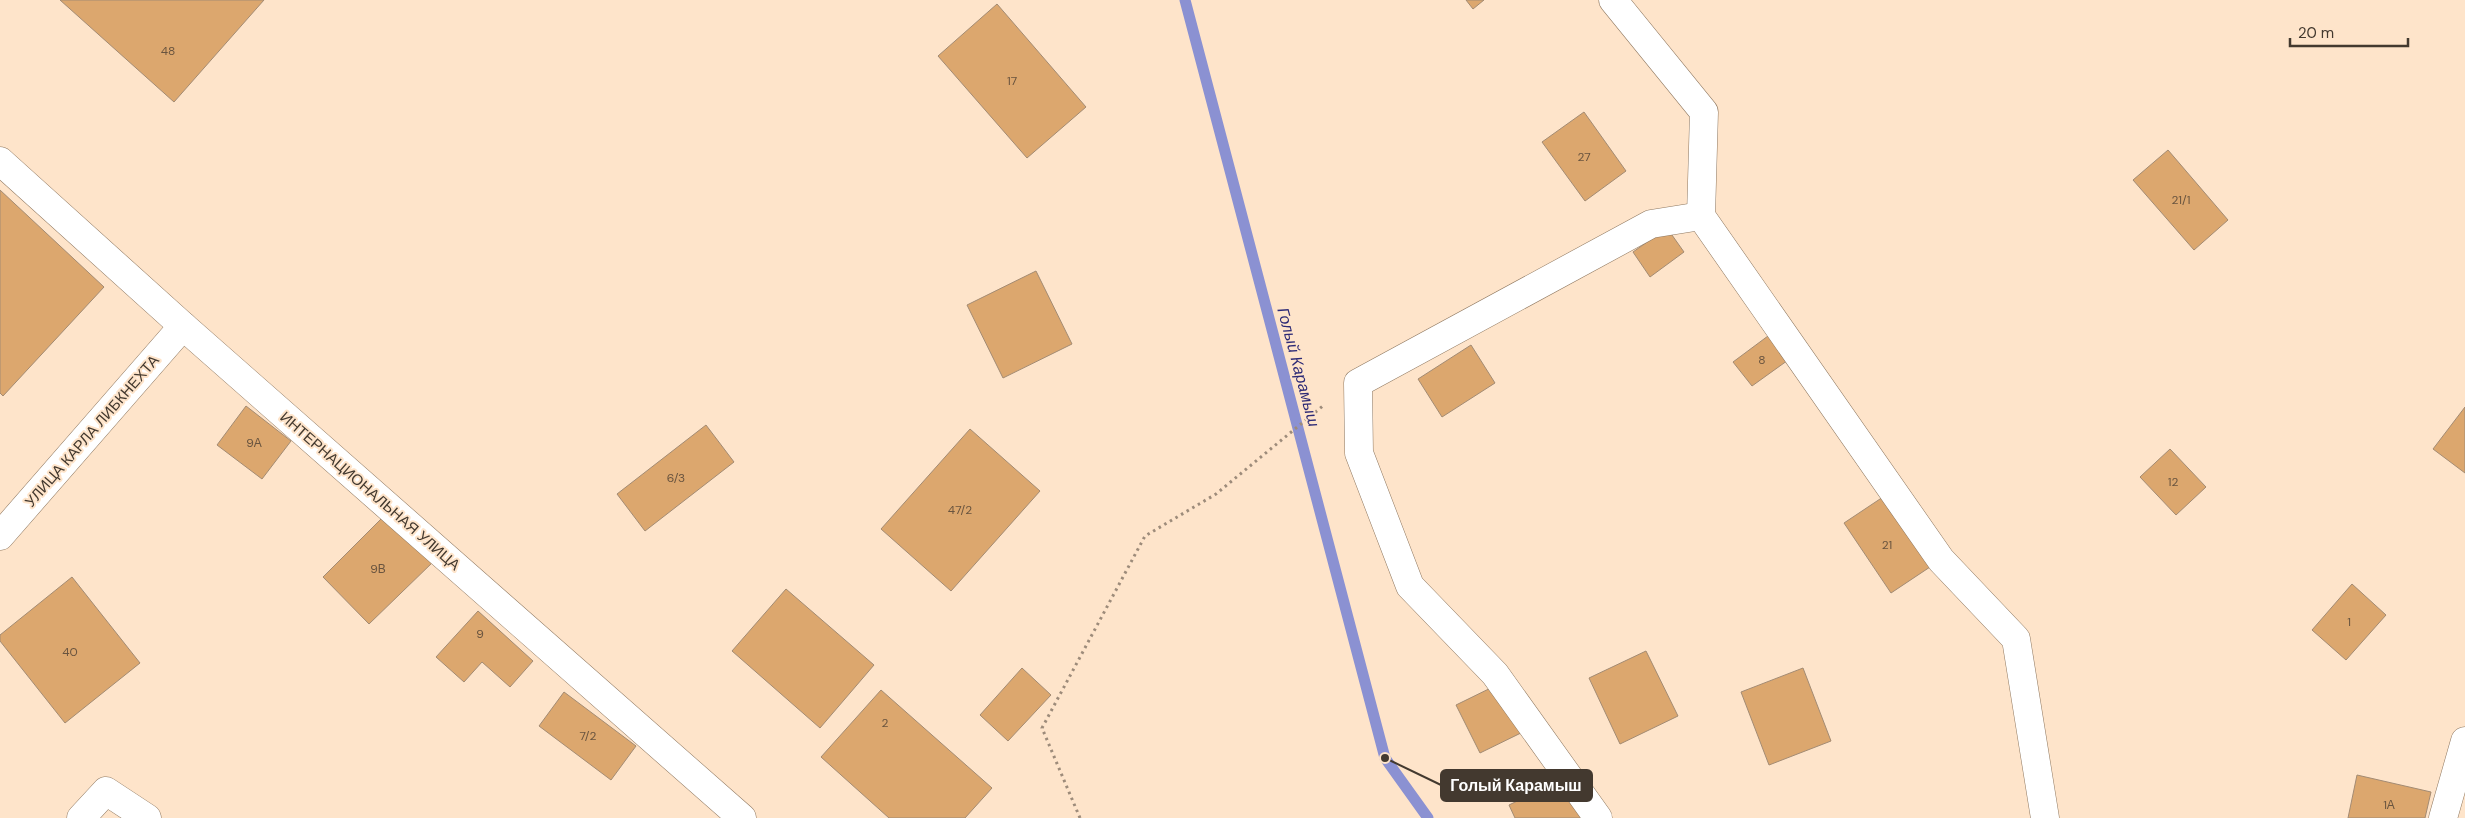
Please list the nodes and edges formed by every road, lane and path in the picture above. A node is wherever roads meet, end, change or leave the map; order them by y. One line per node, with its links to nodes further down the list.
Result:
1 (1613, 0): 3 (street)
2 (0, 161): 4 (street, ИНТЕРНАЦИОНАЛЬНАЯ УЛИЦА)
3 (1701, 216): 12 (street); 13 (street)
4 (183, 326): 6 (street, УЛИЦА КАРЛА ЛИБКНЕХТА); 10 (street, ИНТЕРНАЦИОНАЛЬНАЯ УЛИЦА)
5 (1328, 403): 11 (path)
6 (0, 536)
7 (2465, 741): 14 (street)
8 (81, 818): 9 (street)
9 (147, 818)
10 (742, 818)
11 (1080, 818)
12 (1598, 818)
13 (2044, 818)
14 (2443, 818)

